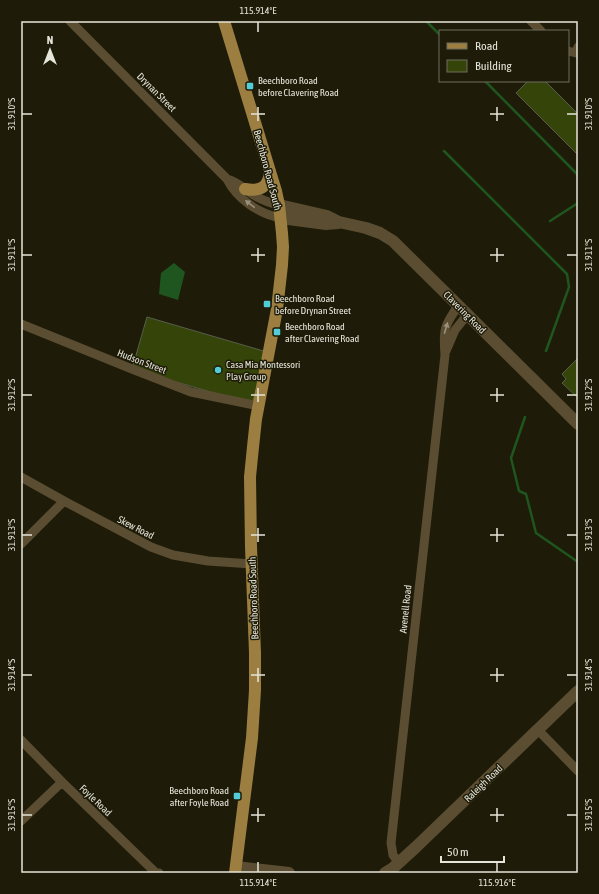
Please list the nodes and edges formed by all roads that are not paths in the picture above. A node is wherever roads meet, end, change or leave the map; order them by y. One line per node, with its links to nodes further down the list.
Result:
1 (70, 21): 6 (street, Drynan Street)
2 (224, 21): 5 (main road, Beechboro Road South)
3 (531, 21): 4 (street)
4 (540, 30)
5 (270, 171): 7 (main road); 8 (main road, Beechboro Road South)
6 (227, 179): 7 (street, Drynan Street); 9 (street, Drynan Street, one-way to 6)
7 (245, 189): 8 (street, Drynan Street)
8 (279, 205): 9 (main road, Beechboro Road South); 10 (street, Clavering Road)
9 (281, 218): 10 (street, Clavering Road); 15 (main road, Beechboro Road South)
10 (339, 222): 11 (street, Clavering Road)
11 (458, 305): 12 (street, Clavering Road); 14 (street, Avenell Road, one-way to 11)
12 (468, 314): 14 (street, Avenell Road); 16 (street, Clavering Road)
13 (21, 324): 15 (street, Hudson Street)
14 (445, 355): 27 (street, Avenell Road)
15 (259, 406): 20 (main road, Beechboro Road South)
16 (578, 424)
17 (21, 477): 18 (street, Skew Road)
18 (64, 501): 19 (street); 20 (street, Skew Road)
19 (21, 544)
20 (252, 564): 28 (main road, Beechboro Road South)
21 (578, 691): 22 (street, Raleigh Road)
22 (538, 730): 24 (street); 27 (street, Raleigh Road)
23 (21, 740): 25 (street, Foyle Road)
24 (578, 771)
25 (62, 782): 26 (street); 29 (street, Foyle Road)
26 (21, 821)
27 (399, 863): 31 (street, Raleigh Road)
28 (236, 870): 30 (street)
29 (159, 873)
30 (289, 873)
31 (385, 873)

